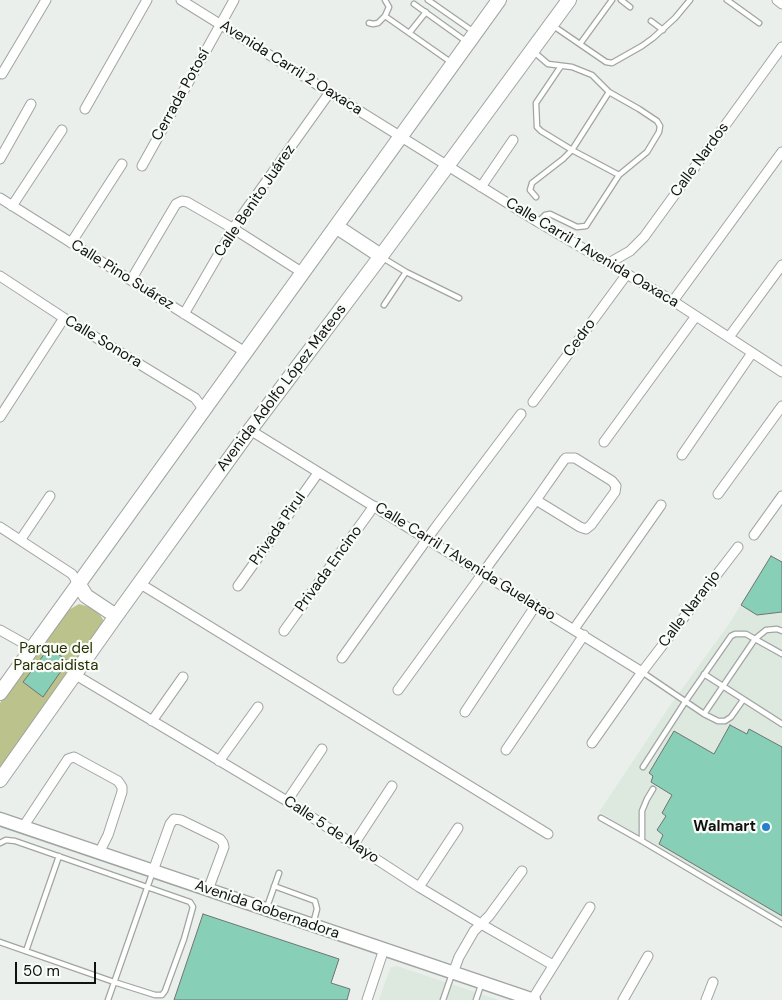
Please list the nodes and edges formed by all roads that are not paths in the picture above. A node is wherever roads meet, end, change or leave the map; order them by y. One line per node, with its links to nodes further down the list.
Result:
1 (46, 0): 32 (street)
2 (147, 0): 36 (street)
3 (181, 0): 20 (street, Avenida Carril 2 Oaxaca)
4 (234, 0): 20 (street)
5 (385, 0): 18 (lane)
6 (428, 0): 26 (lane)
7 (499, 0): 26 (main road)
8 (569, 0): 23 (main road, Avenida Adolfo López Mateos)
9 (612, 0): 27 (lane)
10 (621, 0): 16 (lane)
11 (690, 0): 24 (lane)
12 (727, 0): 22 (lane)
13 (777, 0): 15 (street)
14 (414, 4): 17 (lane)
15 (782, 4)
16 (630, 7)
17 (426, 12): 25 (lane); 26 (lane)
18 (385, 16): 21 (lane); 25 (lane)
19 (651, 21): 24 (lane)
20 (220, 23): 33 (street, Avenida Carril 2 Oaxaca); 44 (street, Cerrada Potosí)
21 (369, 23)
22 (759, 23)
23 (551, 24): 27 (lane); 29 (main road, Avenida Adolfo López Mateos)
24 (663, 30): 27 (lane)
25 (410, 32): 30 (lane)
26 (472, 37): 30 (main road)
27 (580, 44)
28 (782, 47): 56 (street, Calle Nardos)
29 (532, 50): 31 (lane); 45 (main road, Avenida Adolfo López Mateos)
30 (453, 63): 38 (main road)
31 (561, 66): 34 (lane); 40 (lane)
32 (2, 74)
33 (330, 92): 38 (street, Avenida Carril 2 Oaxaca); 53 (street, Calle Benito Juárez)
34 (609, 92): 40 (lane); 46 (lane)
35 (31, 104): 42 (street)
36 (85, 109)
37 (62, 130): 50 (street)
38 (401, 136): 45 (street, Calle Carril 1 Avenida Oaxaca); 52 (main road)
39 (513, 140): 47 (street)
40 (572, 150): 46 (lane); 48 (lane)
41 (782, 152): 64 (street)
42 (0, 159)
43 (122, 164): 54 (street)
44 (142, 166)
45 (447, 166): 47 (street, Calle Carril 1 Avenida Oaxaca); 55 (main road, Avenida Adolfo López Mateos)
46 (619, 176): 51 (lane)
47 (481, 187): 51 (street, Calle Carril 1 Avenida Oaxaca)
48 (536, 197)
49 (0, 198): 50 (street, Calle Pino Suárez)
50 (12, 206): 54 (street, Calle Pino Suárez)
51 (538, 222): 56 (street, Calle Carril 1 Avenida Oaxaca)
52 (337, 226): 55 (main road); 59 (main road)
53 (234, 229): 59 (street); 62 (street); 66 (street, Calle Benito Juárez)
54 (71, 243): 62 (street, Calle Pino Suárez)
55 (381, 256): 58 (lane); 78 (main road, Avenida Adolfo López Mateos)
56 (609, 263): 60 (street, Calle Carril 1 Avenida Oaxaca)
57 (782, 265): 69 (street)
58 (406, 272): 63 (lane); 65 (lane)
59 (303, 273): 70 (main road)
60 (627, 274): 64 (street, Calle Carril 1 Avenida Oaxaca); 73 (street, Cedro)
61 (0, 276): 68 (street, Calle Sonora)
62 (131, 280): 66 (street, Calle Pino Suárez)
63 (460, 298)
64 (673, 301): 67 (street, Calle Carril 1 Avenida Oaxaca)
65 (384, 305)
66 (184, 314): 70 (street, Calle Pino Suárez)
67 (696, 316): 69 (street, Calle Carril 1 Avenida Oaxaca); 79 (street)
68 (64, 318): 75 (street, Calle Sonora); 77 (street)
69 (729, 337): 71 (street, Calle Carril 1 Avenida Oaxaca)
70 (244, 352): 75 (main road)
71 (752, 353): 72 (street, Calle Carril 1 Avenida Oaxaca); 80 (street)
72 (782, 372)
73 (533, 402)
74 (782, 406): 82 (street)
75 (204, 410): 94 (main road)
76 (521, 414): 90 (street)
77 (0, 417)
78 (250, 430): 81 (street, Calle Carril 1 Avenida Guelatao); 95 (main road, Avenida Adolfo López Mateos)
79 (604, 442)
80 (682, 456)
81 (318, 473): 87 (street, Calle Carril 1 Avenida Guelatao); 96 (street, Privada Pirul)
82 (718, 494)
83 (50, 496): 91 (street)
84 (782, 496): 89 (street)
85 (536, 500): 85 (street); 93 (street)
86 (661, 505): 99 (street)
87 (374, 506): 90 (street, Calle Carril 1 Avenida Guelatao); 101 (street, Privada Encino)
88 (0, 527): 91 (street)
89 (754, 535)
90 (427, 538): 93 (street, Calle Carril 1 Avenida Guelatao); 107 (street)
91 (21, 539): 94 (street)
92 (738, 546): 108 (street, Calle Naranjo)
93 (483, 573): 97 (street, Calle Carril 1 Avenida Guelatao); 113 (street)
94 (78, 583): 98 (main road); 105 (main road)
95 (139, 583): 98 (main road, Avenida Adolfo López Mateos); 135 (street)
96 (238, 586)
97 (536, 605): 99 (street, Calle Carril 1 Avenida Guelatao); 118 (street)
98 (116, 616): 109 (main road, Avenida Adolfo López Mateos)
99 (574, 629): 103 (street, Calle Carril 1 Avenida Guelatao)
100 (0, 630): 105 (street)
101 (284, 631)
102 (782, 631): 104 (lane)
103 (584, 635): 108 (street, Calle Carril 1 Avenida Guelatao); 124 (street)
104 (755, 638): 106 (lane); 110 (lane); 112 (lane)
105 (32, 648): 114 (main road)
106 (782, 654)
107 (342, 658)
108 (642, 672): 116 (lane, Calle Carril 1 Avenida Guelatao); 122 (street, Calle Naranjo)
109 (74, 674): 120 (street, Calle 5 de Mayo); 127 (main road, Avenida Adolfo López Mateos)
110 (704, 674): 112 (lane); 116 (lane)
111 (184, 677): 120 (street)
112 (723, 687): 115 (lane); 119 (lane)
113 (398, 690)
114 (0, 693)
115 (743, 700): 119 (lane); 121 (lane)
116 (685, 702): 119 (lane, Calle Carril 1 Avenida Guelatao); 126 (lane)
117 (258, 707): 125 (street)
118 (465, 712)
119 (704, 714)
120 (152, 721): 125 (street, Calle 5 de Mayo)
121 (782, 724)
122 (592, 743)
123 (322, 749): 130 (street)
124 (506, 750)
125 (219, 761): 130 (street, Calle 5 de Mayo)
126 (644, 767)
127 (0, 780)
128 (392, 786): 138 (street)
129 (653, 789): 136 (lane)
130 (287, 801): 138 (street, Calle 5 de Mayo)
131 (601, 818): 136 (lane)
132 (0, 820): 133 (street, Avenida Gobernadora)
133 (23, 827): 139 (street, Avenida Gobernadora); 139 (street)
134 (458, 828): 146 (street)
135 (548, 834)
136 (642, 841): 151 (lane)
137 (0, 843): 140 (lane)
138 (354, 844): 146 (street, Calle 5 de Mayo)
139 (100, 853): 141 (street, Avenida Gobernadora)
140 (59, 856): 145 (lane); 155 (lane)
141 (153, 871): 145 (lane); 147 (street, Avenida Gobernadora); 147 (street)
142 (522, 871): 150 (street)
143 (279, 873): 144 (lane)
144 (274, 886): 149 (lane); 152 (lane)
145 (147, 887): 159 (lane); 159 (lane)
146 (419, 887): 150 (street, Calle 5 de Mayo)
147 (208, 890): 149 (street, Avenida Gobernadora)
148 (590, 907): 157 (street)
149 (267, 909): 152 (street, Avenida Gobernadora)
150 (481, 924): 157 (street, Calle 5 de Mayo); 158 (street)
151 (782, 924)
152 (312, 925): 154 (street, Avenida Gobernadora)
153 (0, 942): 155 (lane)
154 (384, 949): 158 (street, Avenida Gobernadora); 163 (street)
155 (26, 951): 159 (lane)
156 (648, 956): 167 (street)
157 (553, 964): 166 (street)
158 (453, 973): 160 (street, Avenida Gobernadora); 164 (lane)
159 (114, 982): 162 (lane)
160 (482, 982): 165 (lane); 166 (street, Avenida Gobernadora)
161 (713, 982): 168 (street)
162 (108, 999)
163 (367, 1000)
164 (443, 1000)
165 (476, 1000)
166 (533, 1000)
167 (623, 1000)
168 (706, 1000)

